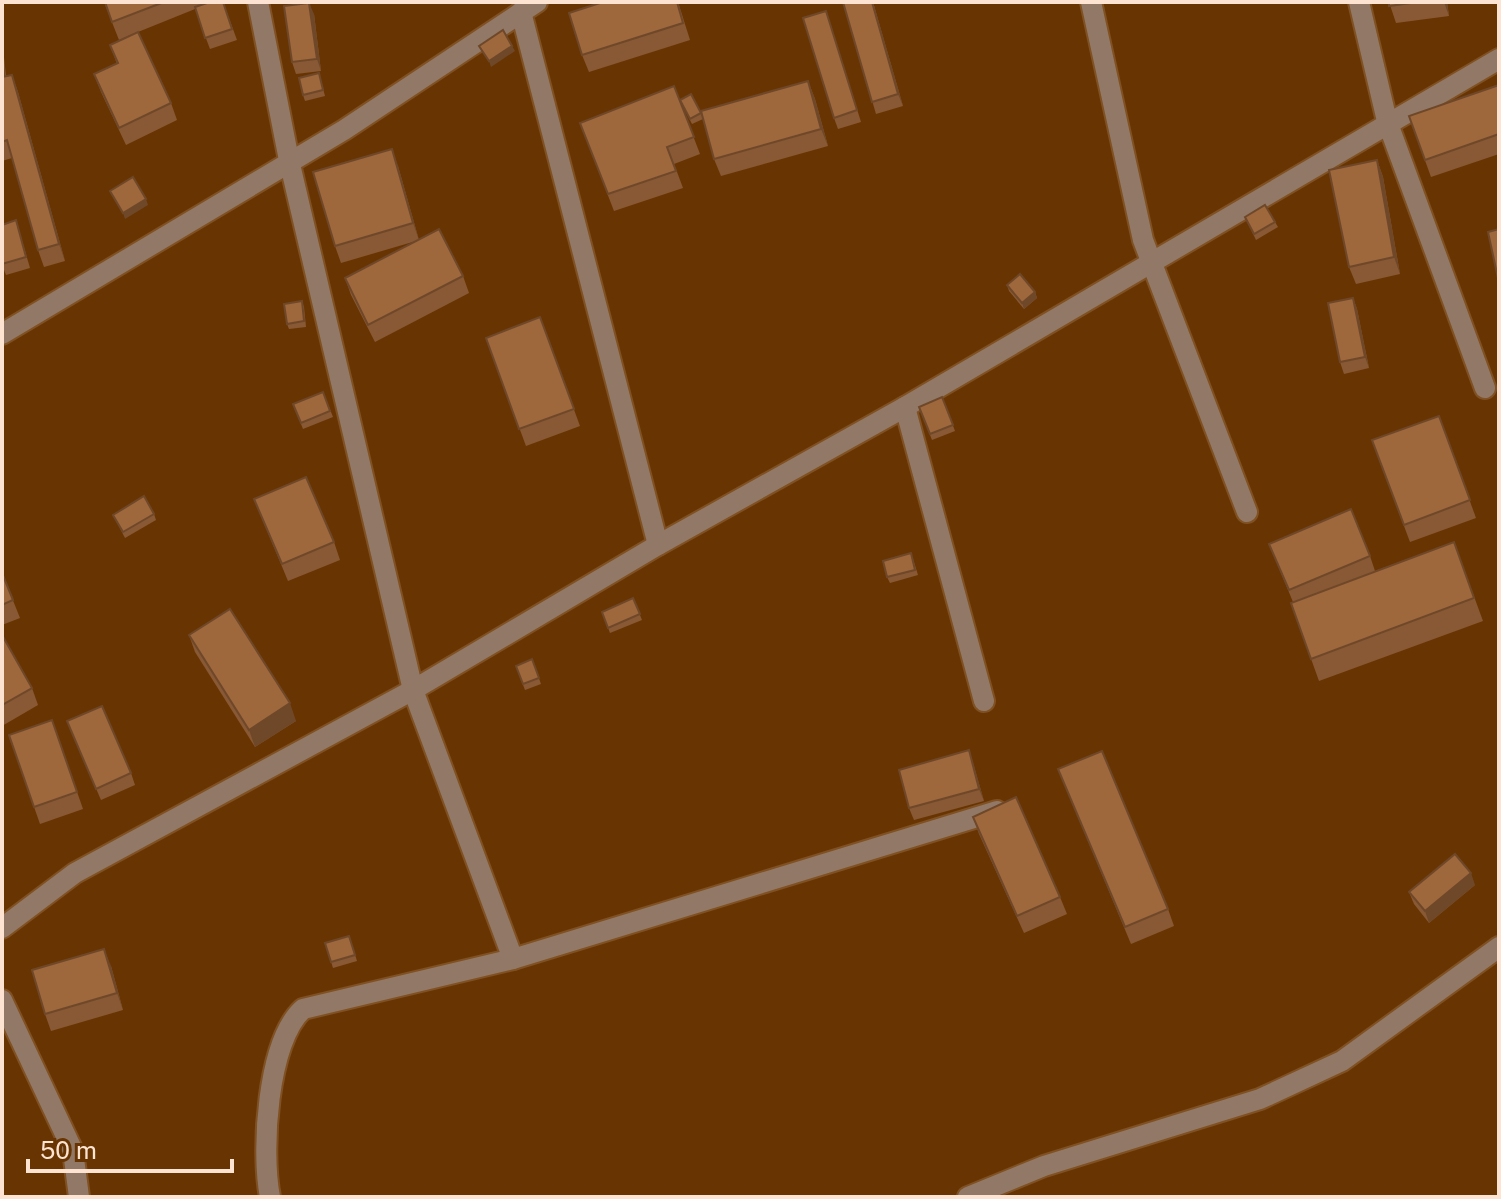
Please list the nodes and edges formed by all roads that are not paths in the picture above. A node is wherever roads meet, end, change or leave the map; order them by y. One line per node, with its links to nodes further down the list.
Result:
1 (258, 2): 7 (street)
2 (1091, 2): 8 (street)
3 (1359, 2): 6 (street)
4 (529, 7): 7 (street); 13 (street)
5 (1499, 59): 6 (street)
6 (1387, 121): 8 (street); 10 (street)
7 (289, 160): 9 (street); 14 (street)
8 (1152, 262): 11 (street); 12 (street)
9 (2, 334)
10 (1485, 388)
11 (905, 407): 13 (street); 15 (street)
12 (1247, 512)
13 (658, 545): 14 (street)
14 (413, 690): 17 (street); 19 (street)
15 (984, 701)
16 (1005, 808): 19 (street)
17 (2, 928)
18 (1499, 947): 23 (street)
19 (513, 959): 22 (street)
20 (2, 1000): 21 (street)
21 (79, 1197)
22 (270, 1197)
23 (968, 1197)

